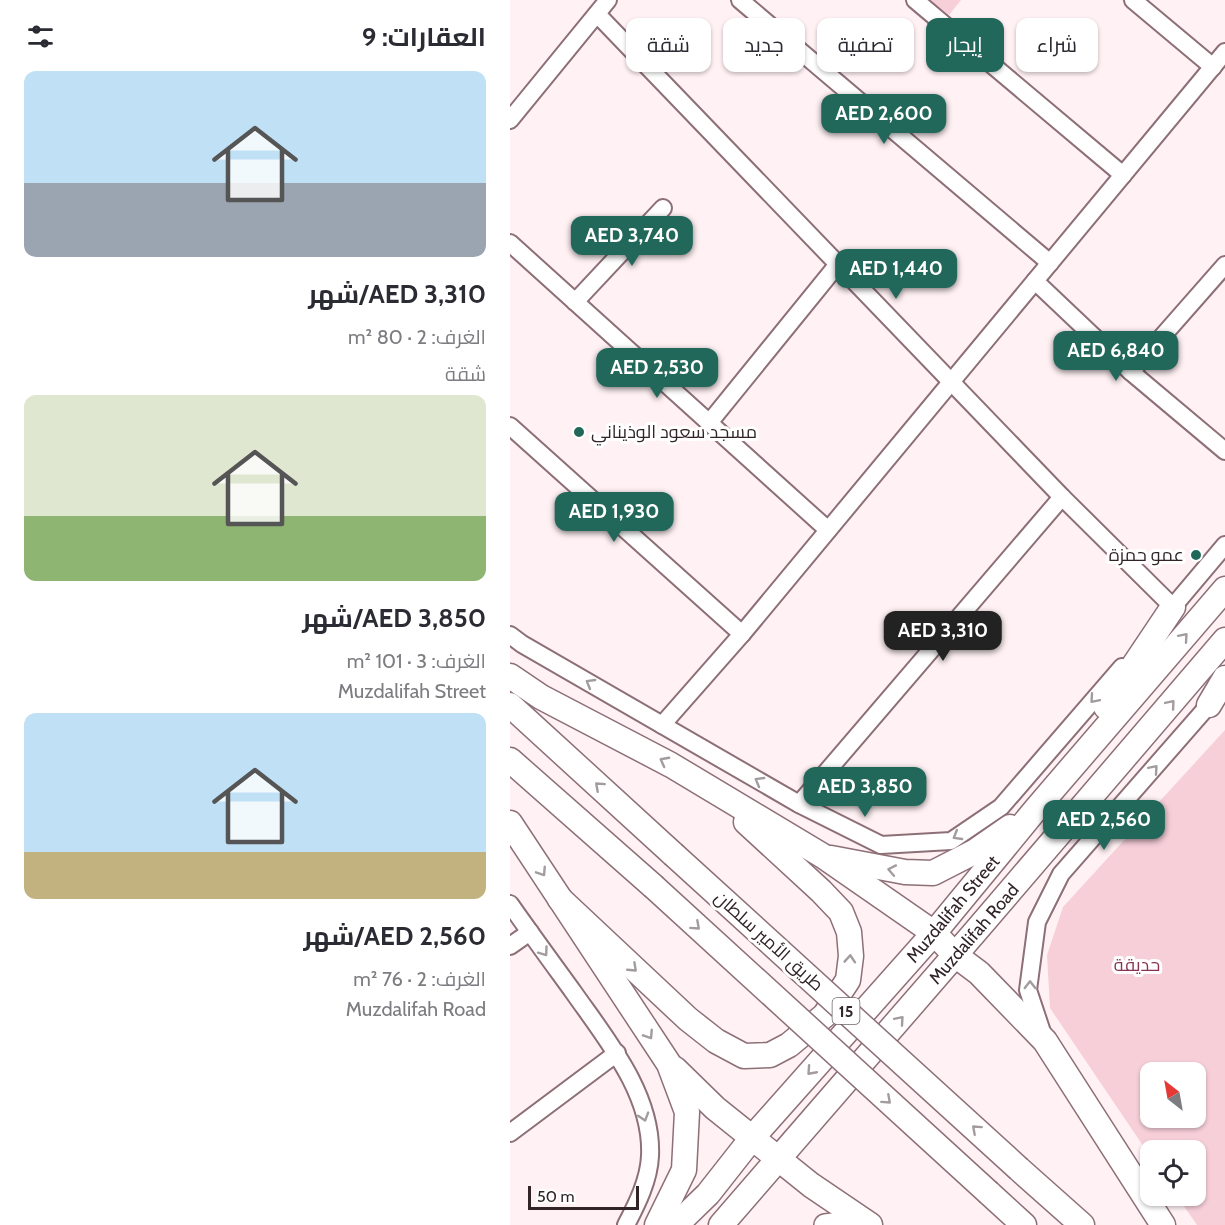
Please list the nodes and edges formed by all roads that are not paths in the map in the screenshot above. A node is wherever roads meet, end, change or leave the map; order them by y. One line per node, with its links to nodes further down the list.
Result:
1 (608, 0): 5 (street)
2 (740, 0): 12 (street)
3 (915, 0): 9 (street)
4 (1133, 0): 7 (street)
5 (597, 14): 8 (street); 13 (street)
6 (1225, 52): 7 (street)
7 (1213, 67): 9 (street)
8 (510, 120)
9 (1123, 175): 12 (street)
10 (663, 208): 16 (street)
11 (510, 243): 16 (street)
12 (1050, 263): 15 (street)
13 (838, 264): 18 (street); 19 (street)
14 (1225, 265): 17 (street)
15 (1035, 281): 17 (street); 18 (street)
16 (575, 302): 19 (street)
17 (1131, 372): 21 (street)
18 (951, 382): 22 (street); 23 (street)
19 (709, 423): 23 (street)
20 (510, 426): 27 (street)
21 (1225, 451)
22 (1062, 497): 26 (street); 37 (street)
23 (828, 530): 27 (street)
24 (1225, 545): 26 (street)
25 (1225, 589): 38 (highway, Muzdalifah Street, one-way to 25)
26 (1173, 607): 37 (street, one-way to 37); 38 (highway)
27 (741, 634): 34 (street)
28 (510, 635): 34 (street, one-way to 28)
29 (1225, 640): 45 (highway, Muzdalifah Road, one-way to 29)
30 (510, 676): 36 (highway, one-way to 30)
31 (1225, 678): 32 (highway)
32 (1217, 696): 49 (street, one-way to 32)
33 (510, 705): 65 (highway, طريق الأمير سلطان / 15, one-way to 33, bridge)
34 (662, 725): 37 (street, one-way to 34)
35 (510, 760): 64 (highway, طريق الأمير سلطان / 15, one-way to 64, bridge)
36 (704, 784): 40 (highway); 41 (highway, one-way to 36)
37 (799, 804)
38 (1036, 808): 40 (highway, one-way to 40); 43 (highway, Muzdalifah Street)
39 (510, 823): 41 (highway, one-way to 41)
40 (823, 856): 46 (highway)
41 (560, 899): 51 (highway, one-way to 51)
42 (510, 904): 44 (street)
43 (951, 912): 45 (highway); 46 (highway, Muzdalifah Street)
44 (530, 932): 47 (street); 50 (street, one-way to 50)
45 (975, 932): 48 (highway, Muzdalifah Road)
46 (934, 933): 48 (highway); 53 (highway, Muzdalifah Street, one-way to 53)
47 (510, 946)
48 (955, 956): 49 (highway); 55 (highway, Muzdalifah Road, one-way to 48)
49 (1045, 1041): 66 (highway)
50 (617, 1053): 52 (street); 57 (street, one-way to 57)
51 (669, 1064): 53 (highway); 58 (highway)
52 (510, 1133)
53 (752, 1138): 54 (highway, Muzdalifah Street); 55 (highway)
54 (737, 1158): 56 (highway); 59 (highway, Muzdalifah Street)
55 (779, 1159): 56 (highway, Muzdalifah Road); 63 (highway)
56 (760, 1181): 60 (highway, Muzdalifah Road)
57 (626, 1225)
58 (657, 1225)
59 (676, 1225)
60 (721, 1225)
61 (825, 1225): 62 (main road)
62 (859, 1225)
63 (870, 1225)
64 (1024, 1225)
65 (1082, 1225)
66 (1162, 1225)

